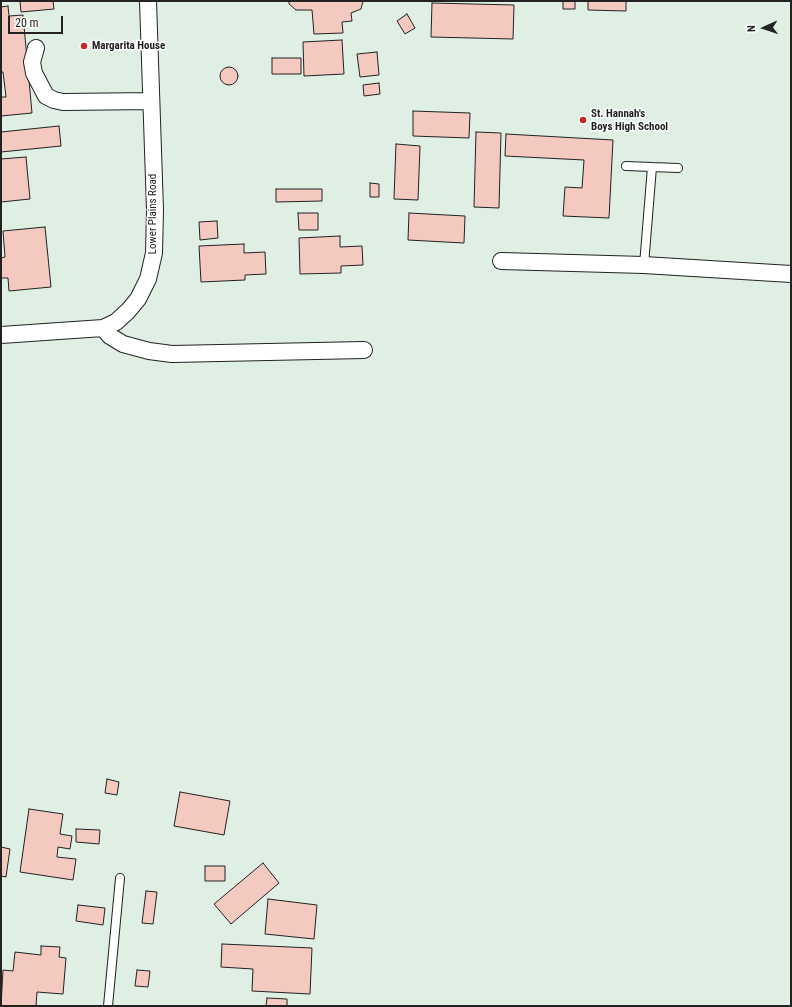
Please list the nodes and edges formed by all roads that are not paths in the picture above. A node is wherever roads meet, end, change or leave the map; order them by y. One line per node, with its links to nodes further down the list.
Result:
1 (148, 1): 3 (street, Lower Plains Road)
2 (36, 48): 3 (street)
3 (151, 101): 10 (street, Lower Plains Road)
4 (626, 166): 5 (lane)
5 (652, 167): 6 (lane); 8 (lane)
6 (678, 168)
7 (501, 261): 8 (street)
8 (644, 265): 9 (street)
9 (791, 274)
10 (103, 328): 11 (street, Lower Plains Road); 12 (street)
11 (1, 335)
12 (364, 350)
13 (120, 878): 14 (lane)
14 (108, 1006)

